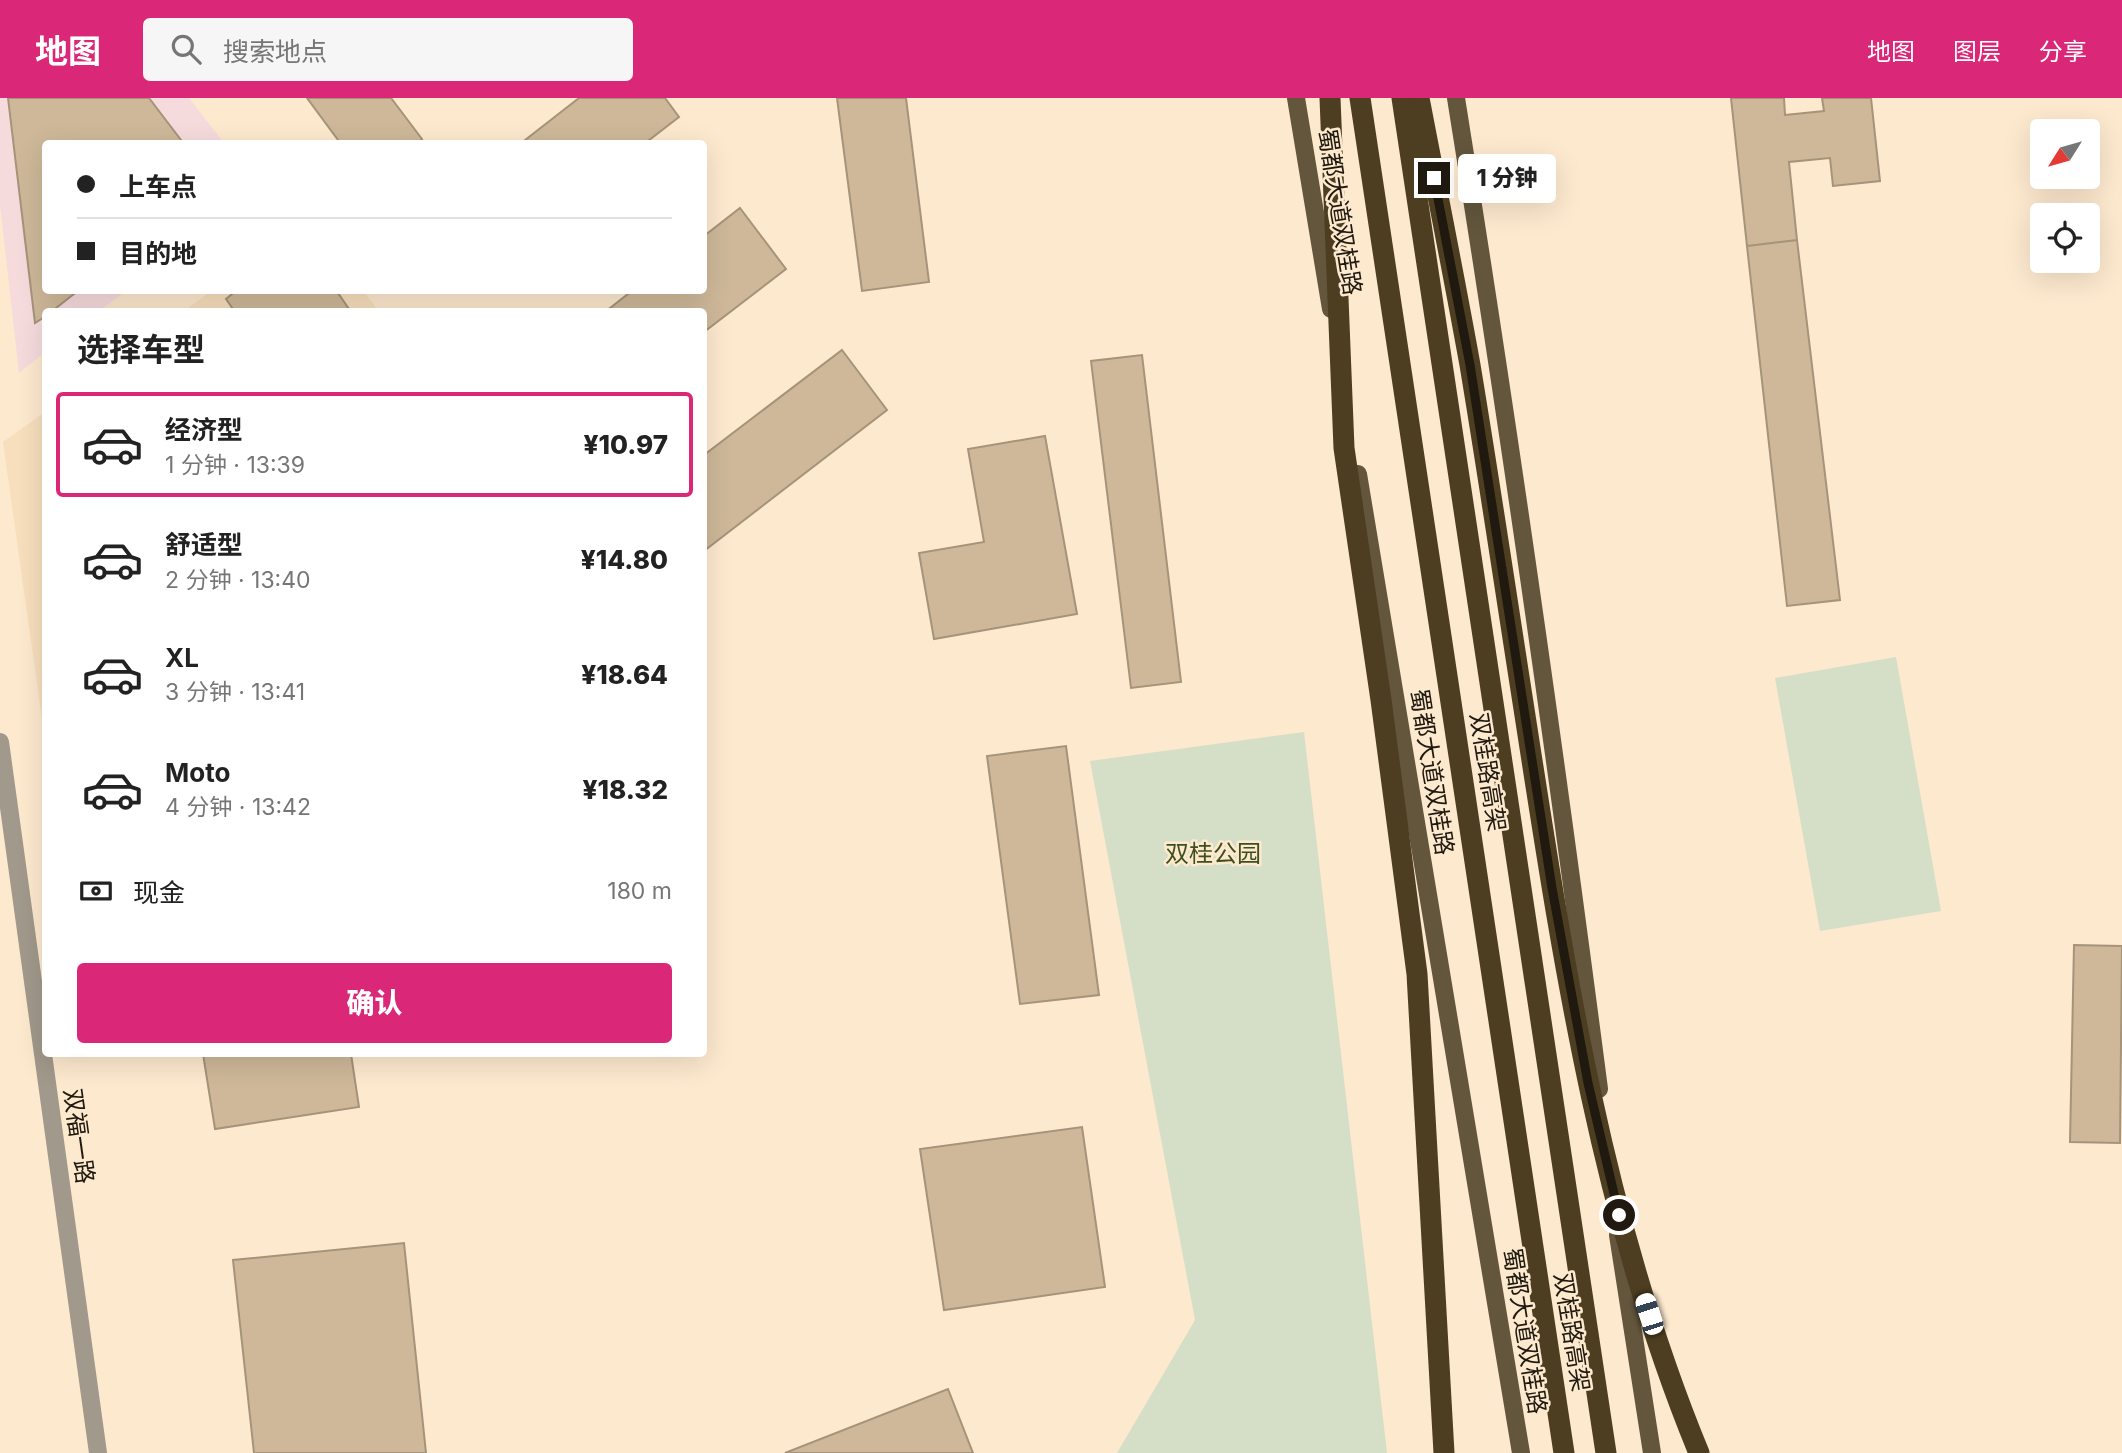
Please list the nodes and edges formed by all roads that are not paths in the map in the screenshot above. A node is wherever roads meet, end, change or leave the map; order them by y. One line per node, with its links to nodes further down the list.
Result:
1 (1296, 98): 12 (main road, 蜀都大道双桂路)
2 (1330, 98): 11 (highway, bridge)
3 (1360, 98): 13 (highway, 双桂路高架)
4 (1402, 98): 14 (highway, 双桂路高架)
5 (1419, 98): 16 (highway, bridge)
6 (1456, 98): 15 (main road)
7 (0, 742): 8 (street, 双福一路)
8 (42, 1047)
9 (43, 1057): 10 (street, 双福一路)
10 (98, 1453)
11 (1444, 1453)
12 (1521, 1453)
13 (1564, 1453)
14 (1606, 1453)
15 (1652, 1453)
16 (1699, 1453)

